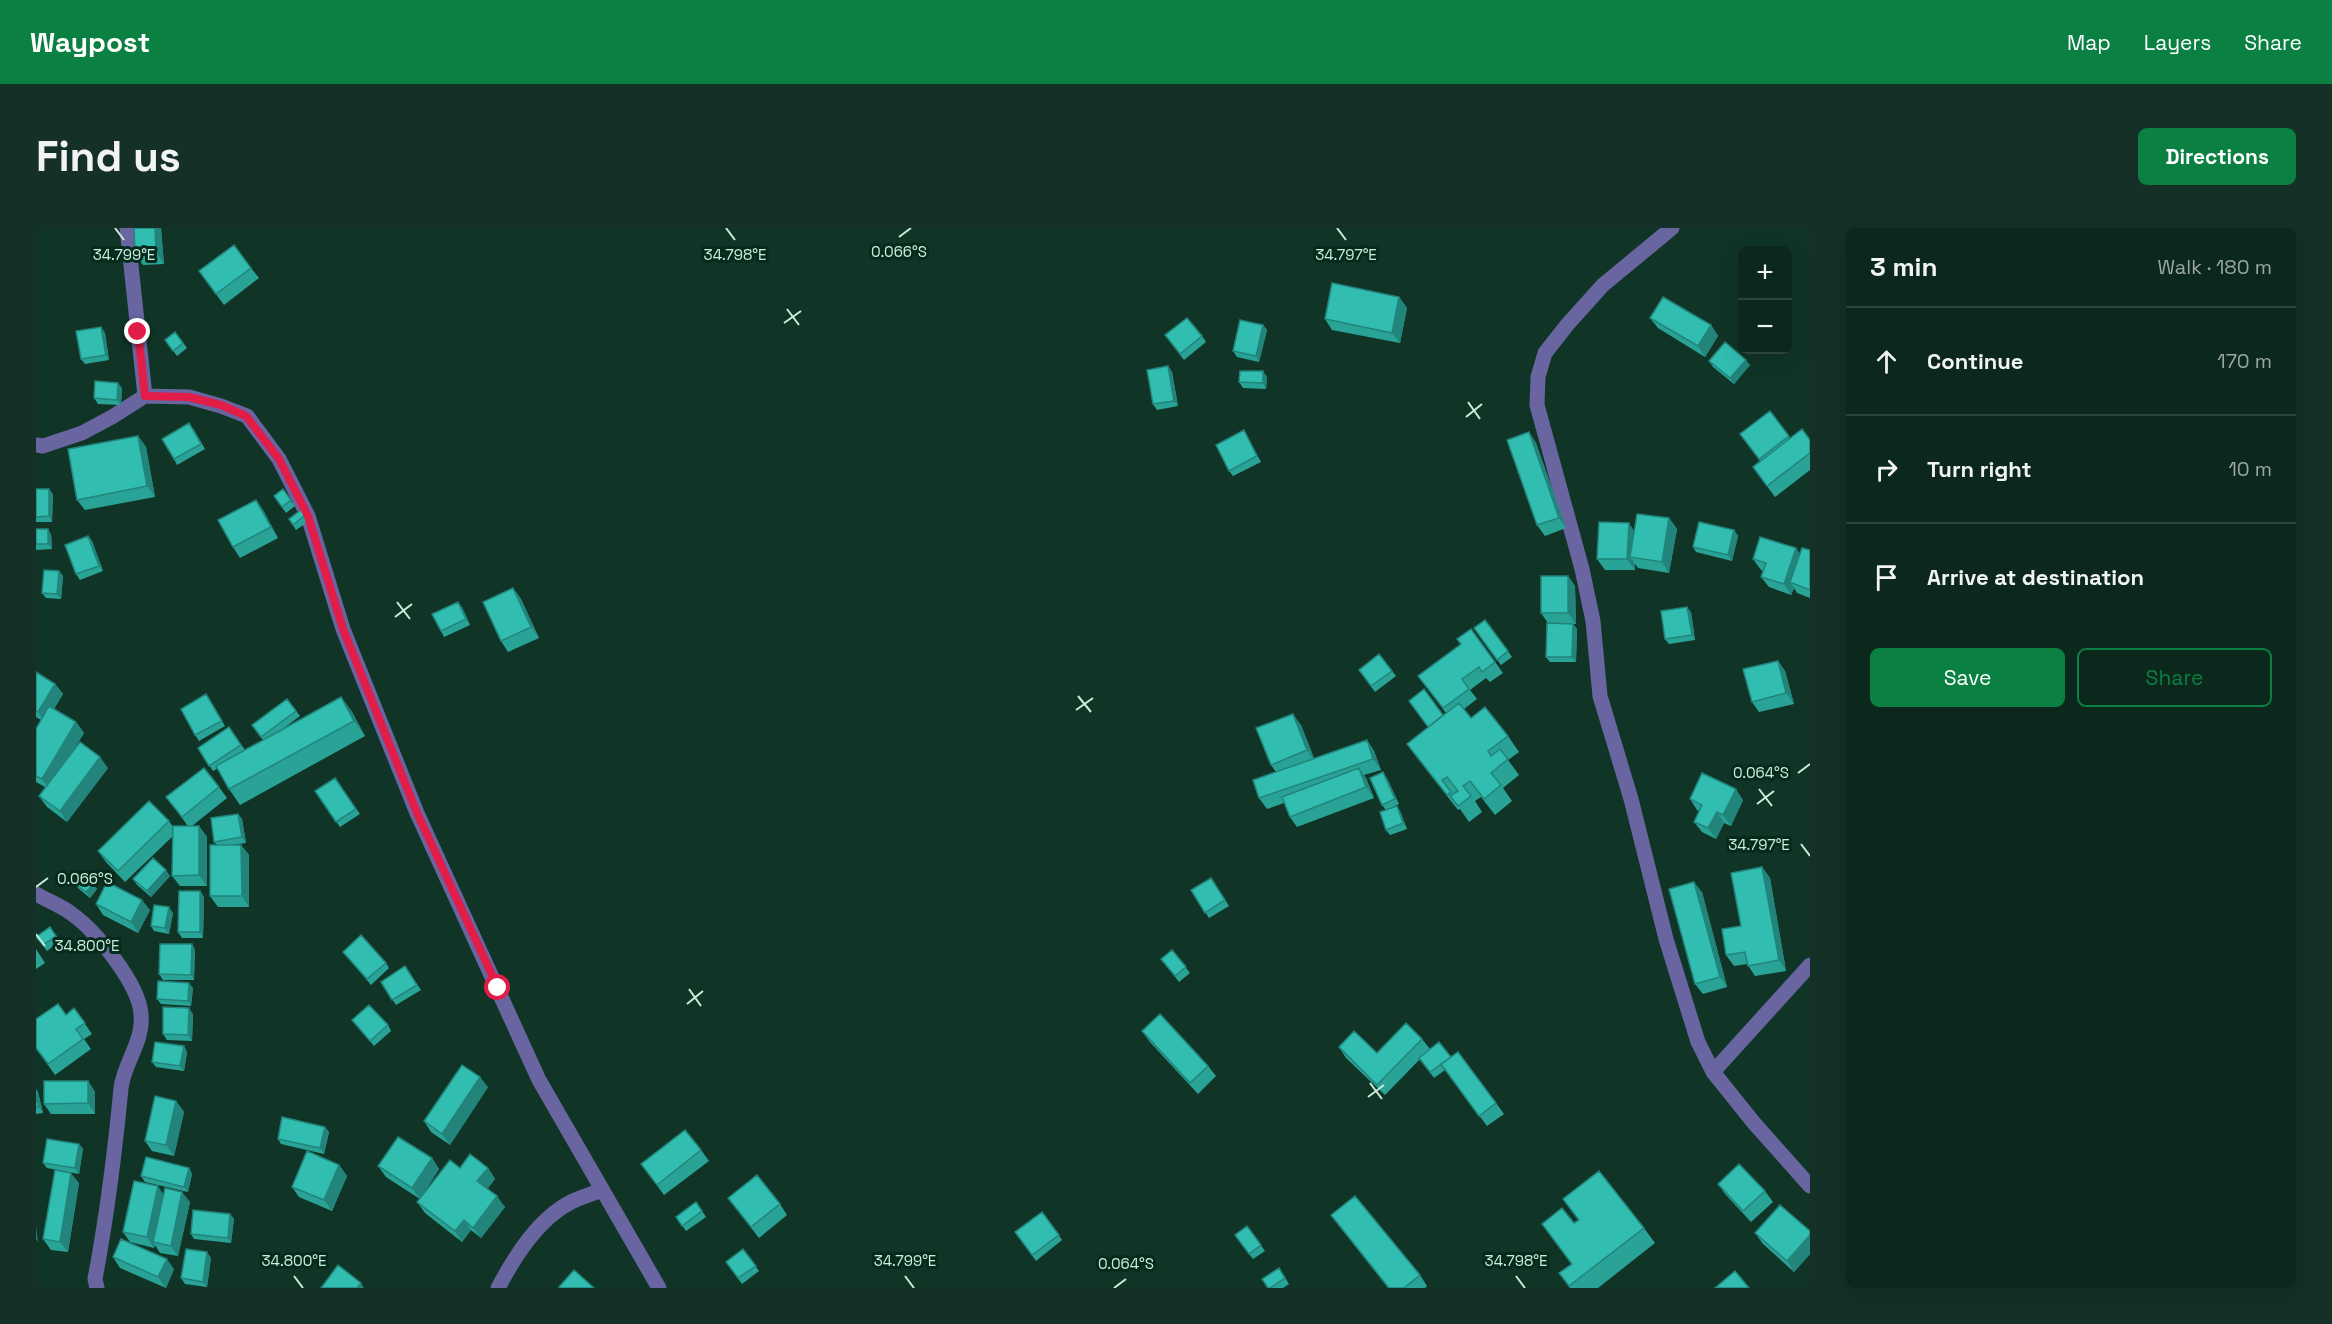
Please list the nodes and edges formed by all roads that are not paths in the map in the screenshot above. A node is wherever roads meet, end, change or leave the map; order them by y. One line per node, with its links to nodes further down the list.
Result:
1 (127, 228): 3 (street)
2 (1672, 228): 7 (street)
3 (145, 396): 4 (street); 9 (street)
4 (36, 445)
5 (36, 894): 10 (street)
6 (1810, 965): 7 (street)
7 (1713, 1072): 8 (street)
8 (1810, 1186)
9 (602, 1190): 11 (street); 12 (street)
10 (97, 1288)
11 (498, 1288)
12 (659, 1288)

